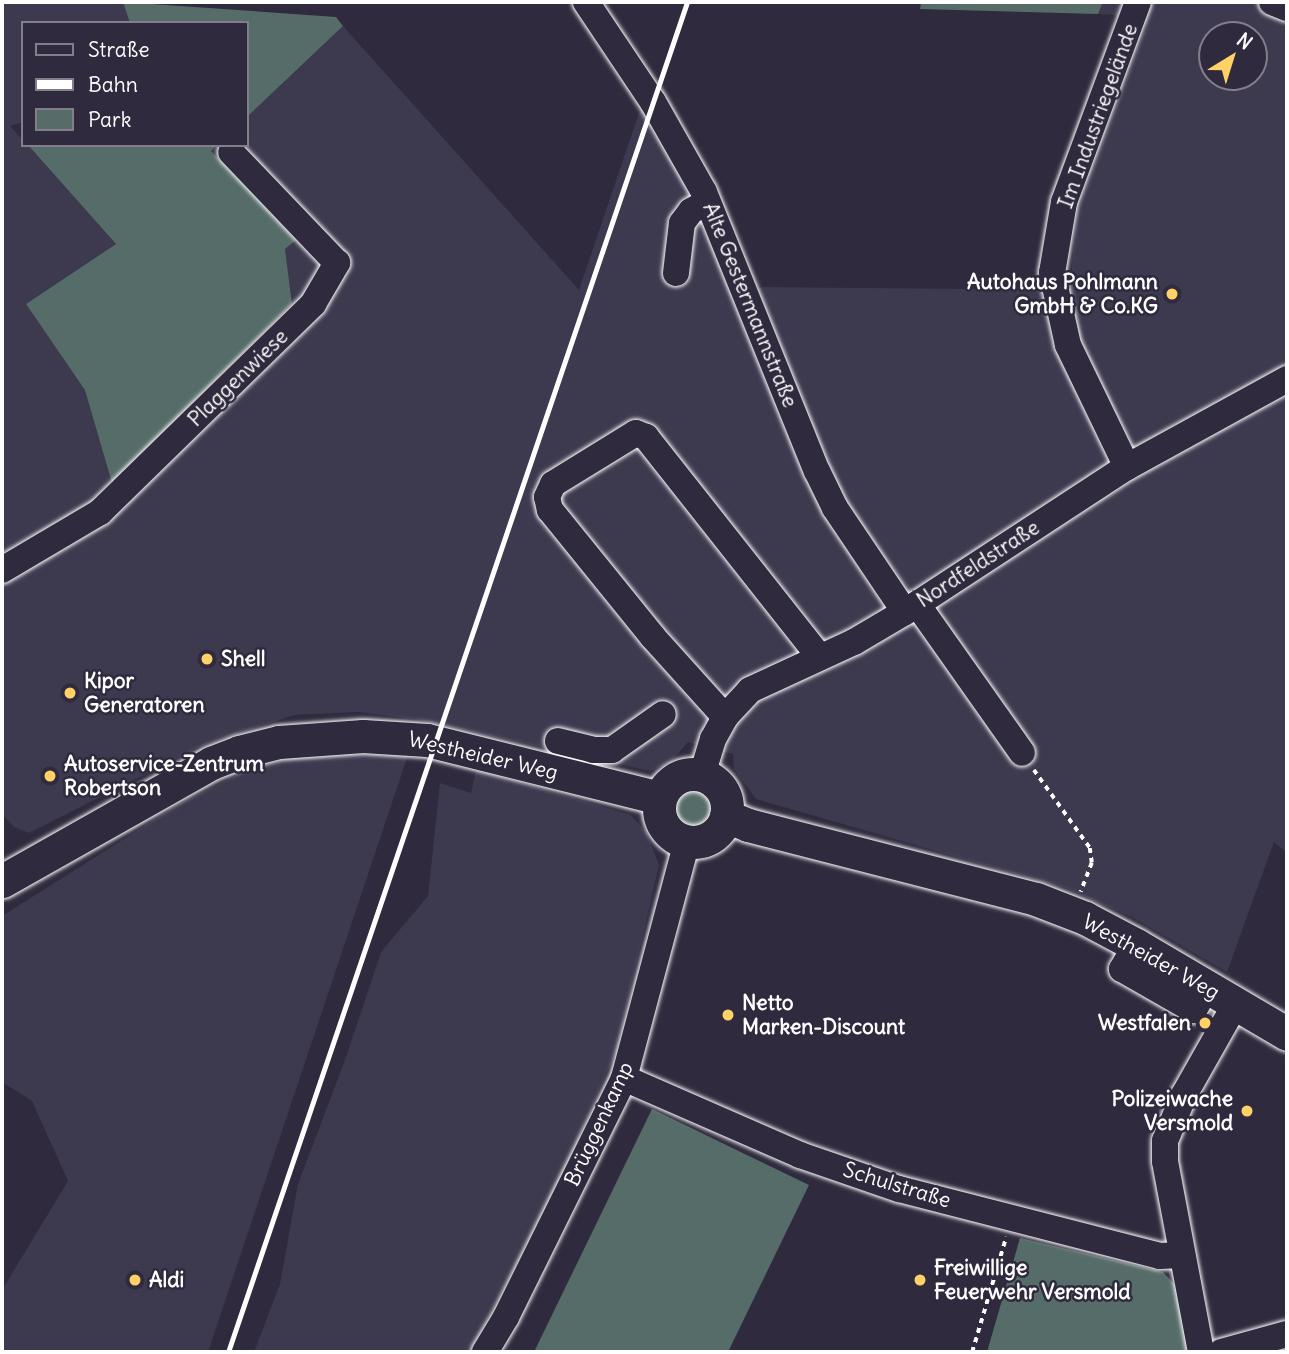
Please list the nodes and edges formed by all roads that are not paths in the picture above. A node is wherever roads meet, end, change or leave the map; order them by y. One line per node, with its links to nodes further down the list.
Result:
1 (586, 2): 6 (street, Alte Gestermannstraße)
2 (1138, 2): 9 (street, Im Industriegelände)
3 (1272, 2): 4 (street)
4 (1287, 8)
5 (231, 152): 10 (street, Plaggenwiese)
6 (707, 202): 7 (street); 11 (street, Alte Gestermannstraße)
7 (676, 273)
8 (1287, 379): 9 (street, Nordfeldstraße)
9 (1127, 467): 11 (street, Nordfeldstraße)
10 (2, 570)
11 (911, 608): 12 (street, Nordfeldstraße); 16 (street, Alte Gestermannstraße)
12 (820, 657): 14 (street, Nordfeldstraße); 14 (street)
13 (663, 713): 17 (street)
14 (725, 717): 18 (street, Nordfeldstraße)
15 (558, 741): 17 (street)
16 (1023, 753)
17 (592, 766): 19 (main road, Westheider Weg); 22 (main road, Westheider Weg)
18 (702, 775): 19 (main road); 20 (main road)
19 (660, 798): 21 (main road)
20 (726, 816): 21 (main road); 23 (main road, Westheider Weg)
21 (687, 841): 25 (street, Brüggenkamp)
22 (3, 876)
23 (1235, 1004): 24 (main road, Westheider Weg); 26 (street)
24 (1287, 1034)
25 (624, 1078): 26 (street, Schulstraße); 28 (street, Brüggenkamp)
26 (1181, 1255): 29 (street)
27 (1287, 1334): 30 (street)
28 (485, 1352)
29 (1200, 1352)
30 (1221, 1352)

